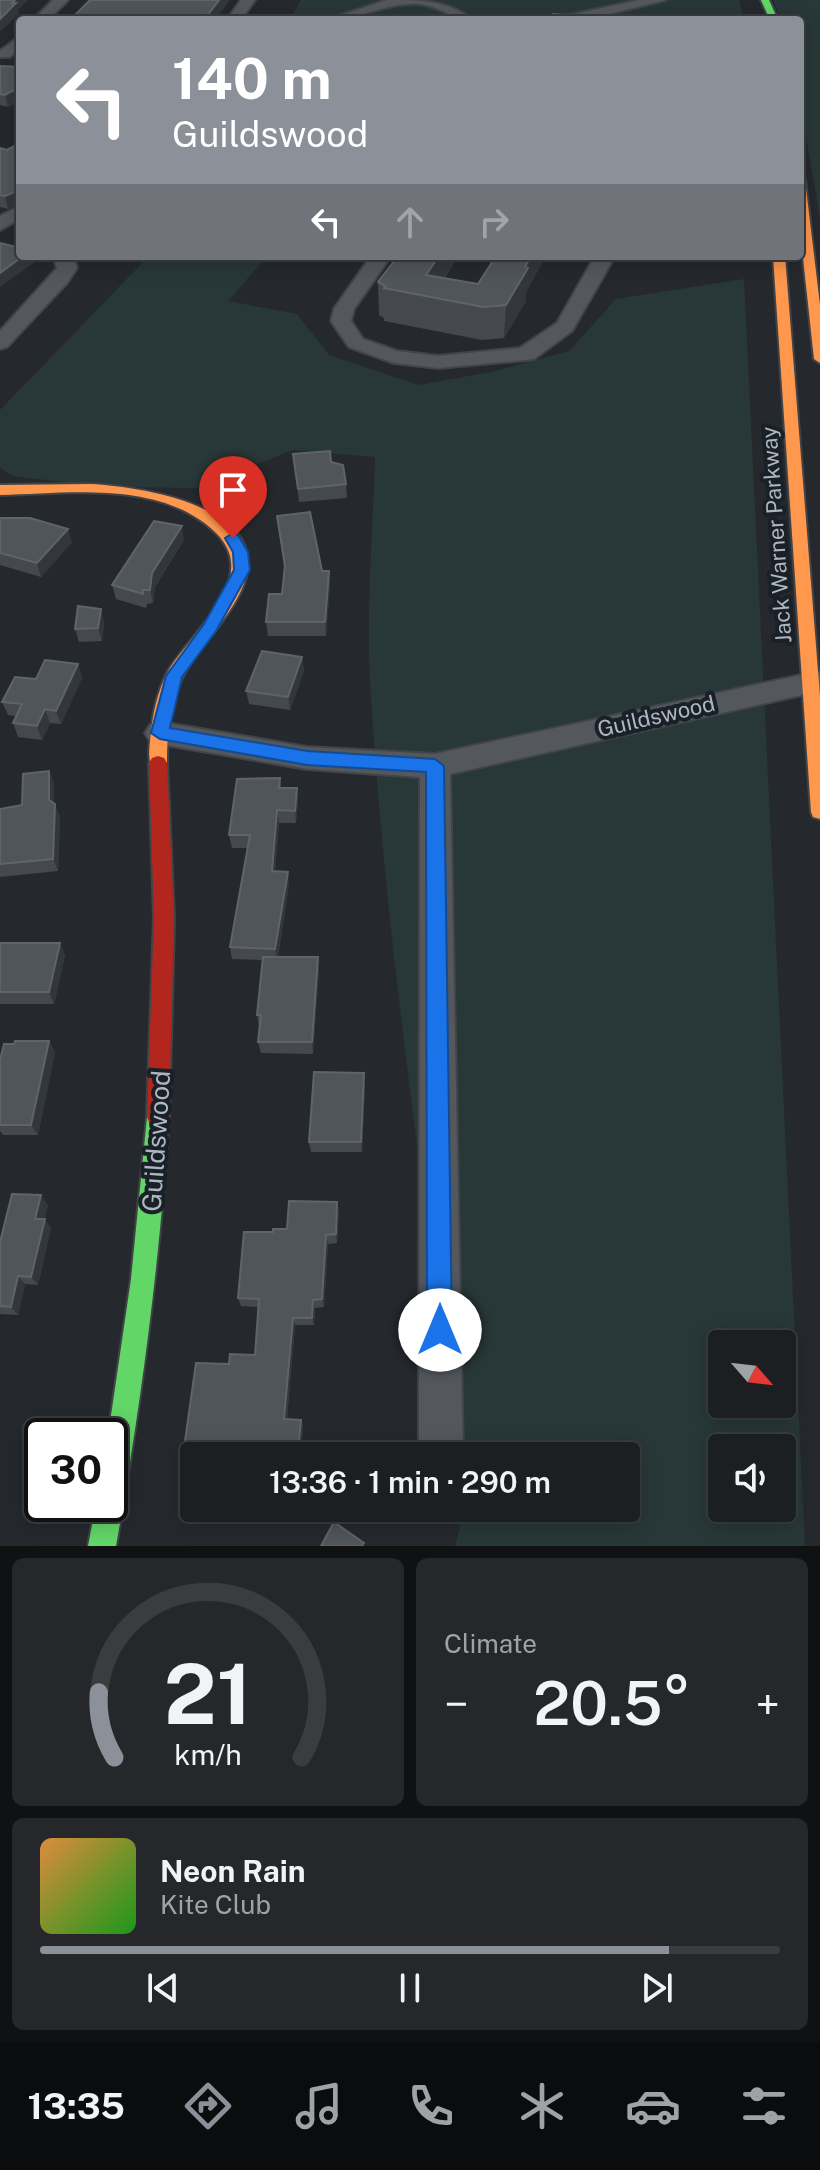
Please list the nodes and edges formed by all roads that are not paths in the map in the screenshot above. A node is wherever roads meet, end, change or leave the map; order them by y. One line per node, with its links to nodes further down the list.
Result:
1 (61, 0): 4 (street)
2 (419, 0): 5 (street); 6 (street)
3 (659, 0): 7 (street)
4 (44, 16)
5 (347, 16)
6 (460, 16)
7 (584, 16)
8 (804, 229): 14 (main road)
9 (65, 260): 13 (street)
10 (378, 260): 11 (street)
11 (603, 260)
12 (779, 260): 16 (main road, Jack Warner Parkway)
13 (0, 343)
14 (820, 359)
15 (0, 490): 17 (main road, Guildswood)
16 (815, 681): 18 (street, Guildswood); 19 (main road, Jack Warner Parkway)
17 (160, 733): 18 (street, Guildswood); 21 (main road, Guildswood)
18 (435, 766): 20 (street)
19 (820, 812)
20 (441, 1442)
21 (102, 1546)

